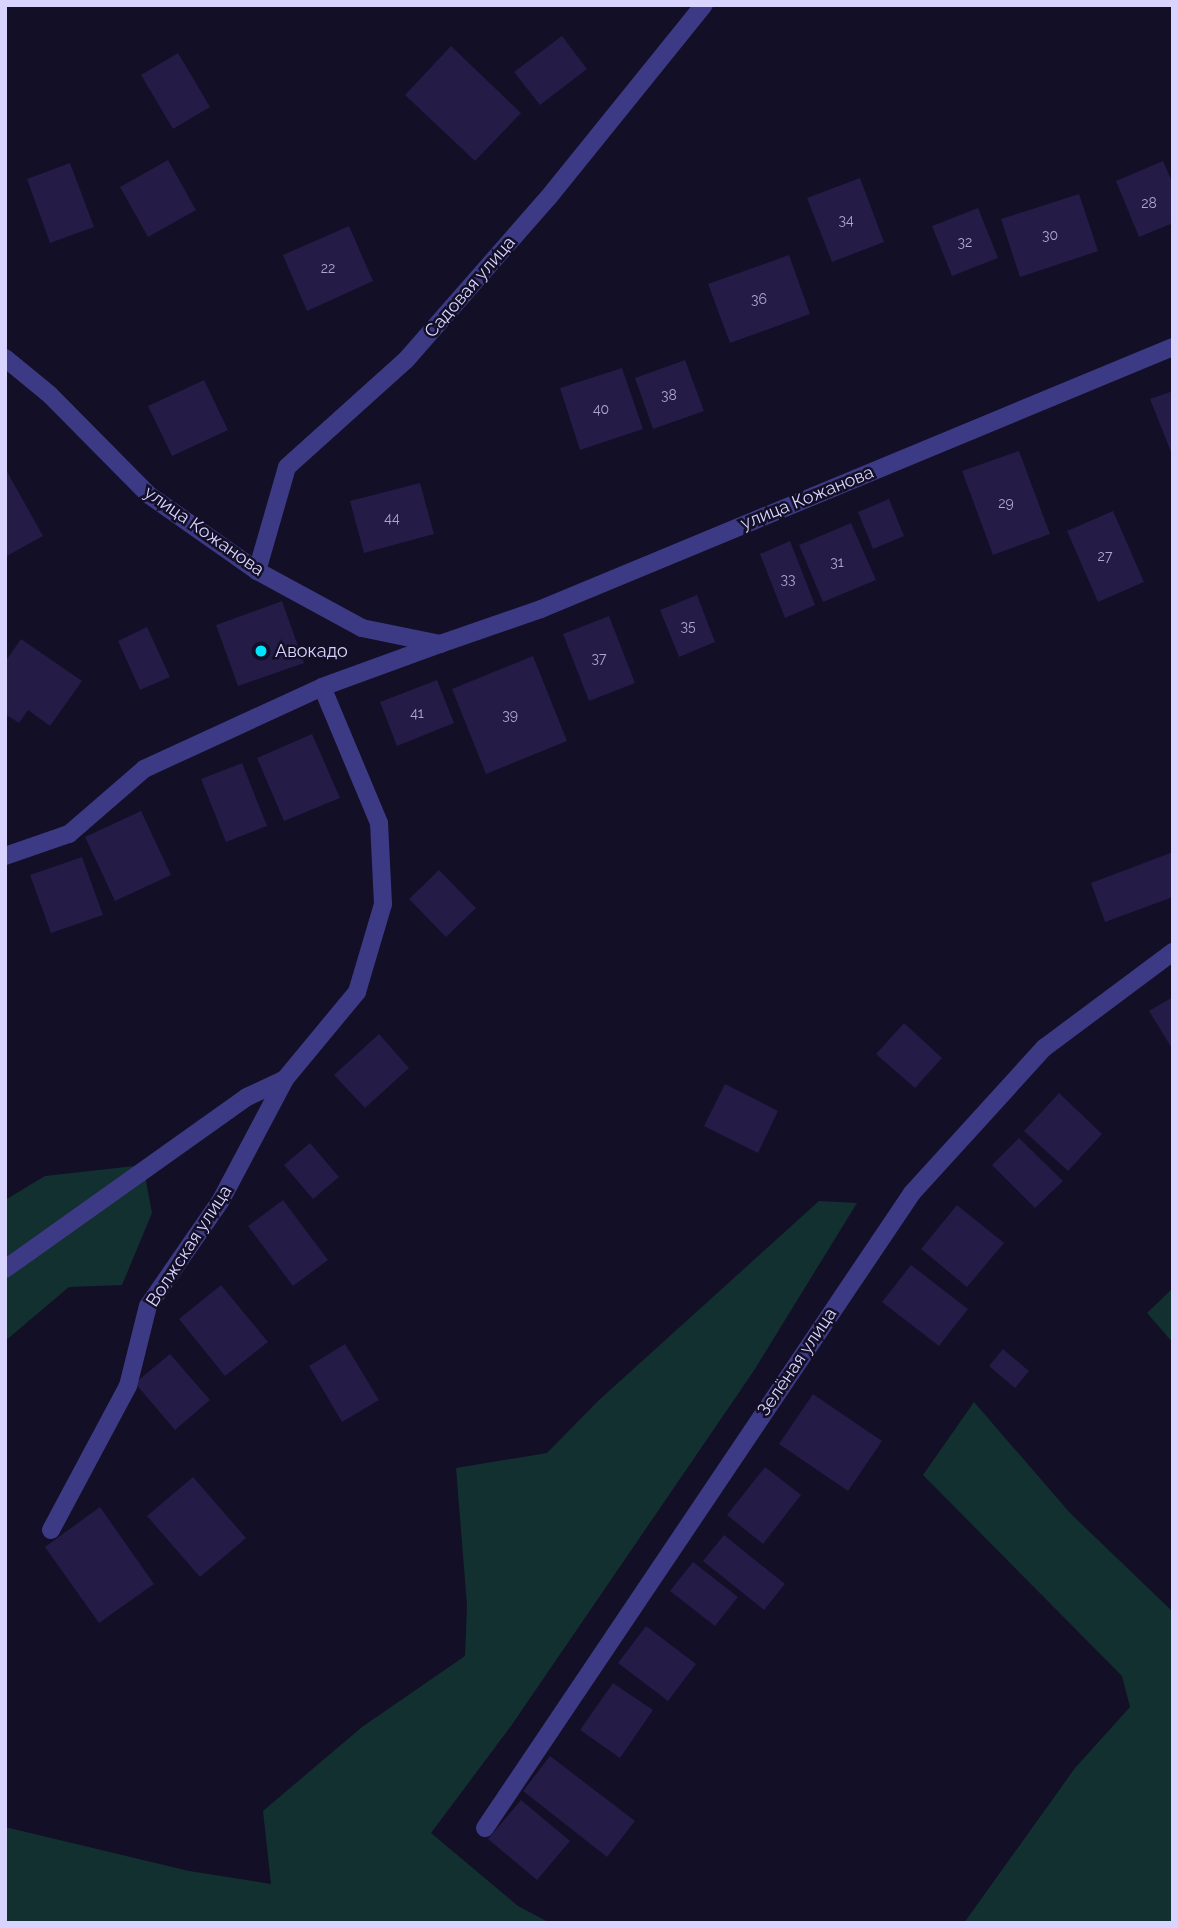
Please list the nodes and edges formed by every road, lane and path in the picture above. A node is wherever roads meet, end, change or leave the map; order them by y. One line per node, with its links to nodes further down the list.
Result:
1 (705, 5): 4 (street, Садовая улица)
2 (1173, 347): 5 (street, улица Кожанова)
3 (5, 358): 4 (street, улица Кожанова)
4 (257, 571): 5 (street, улица Кожанова)
5 (440, 644): 6 (street, улица Кожанова)
6 (322, 687): 7 (street, улица Кожанова); 9 (street, Волжская улица)
7 (5, 856)
8 (1173, 952): 12 (street, Зелёная улица)
9 (285, 1079): 10 (street, Волжская улица); 11 (street, Волжская улица)
10 (5, 1269)
11 (51, 1531)
12 (485, 1828)

